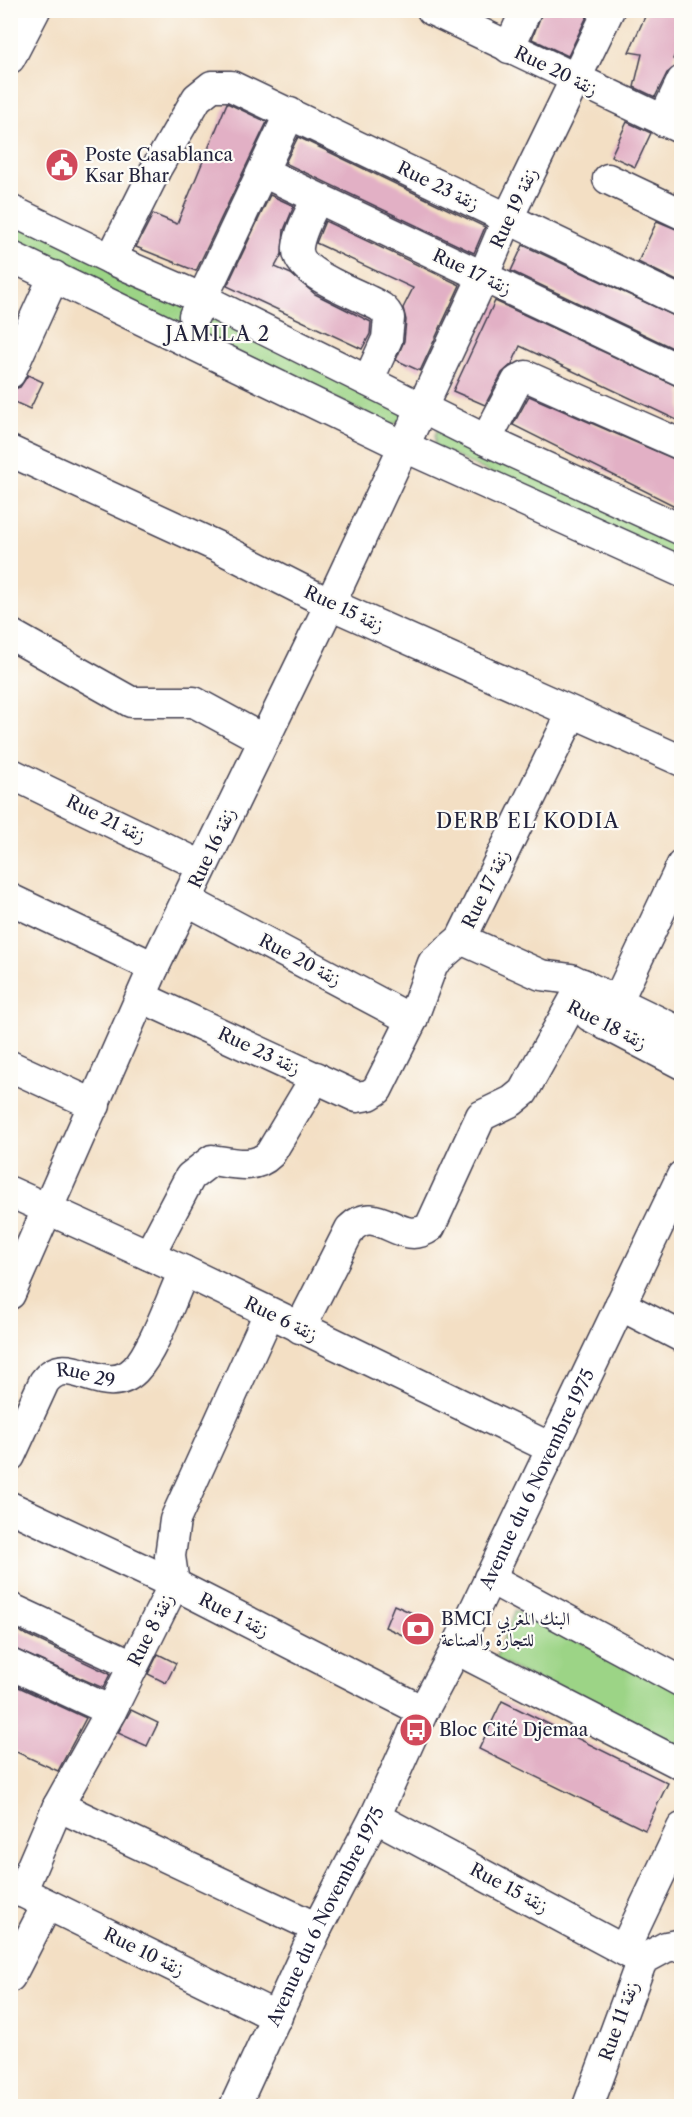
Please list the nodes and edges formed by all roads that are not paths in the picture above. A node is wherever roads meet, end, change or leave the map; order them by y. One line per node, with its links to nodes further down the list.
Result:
1 (35, 10): 6 (street)
2 (432, 10): 5 (street, Rue 20 زنقة)
3 (526, 10): 5 (street)
4 (609, 10): 7 (street, Rue 19 زنقة)
5 (509, 48): 7 (street, Rue 20 زنقة)
6 (10, 58)
7 (576, 81): 10 (street, Rue 20 زنقة); 16 (street, Rue 19 زنقة)
8 (681, 81): 10 (street)
9 (290, 113): 11 (street); 16 (street, Rue 23 زنقة); 18 (street, Rue 23 زنقة)
10 (672, 125)
11 (263, 172): 13 (street, Rue 17 زنقة); 21 (street)
12 (608, 179): 15 (street)
13 (317, 199): 20 (street, Rue 17 زنقة); 26 (street)
14 (10, 210): 18 (street)
15 (681, 214)
16 (507, 220): 20 (street, Rue 19 زنقة); 22 (street, Rue 23 زنقة)
17 (10, 256): 19 (street)
18 (111, 259): 21 (street)
19 (54, 276): 23 (street); 25 (street)
20 (483, 278): 24 (street, Rue 17 زنقة); 27 (street, Rue 19 زنقة)
21 (203, 299): 23 (street); 26 (street)
22 (681, 302)
23 (183, 338): 30 (street)
24 (681, 371)
25 (10, 373)
26 (368, 381): 27 (street)
27 (422, 407): 28 (street); 30 (street, Rue 16 زنقة)
28 (486, 440): 29 (street); 32 (street)
29 (681, 445)
30 (403, 446): 33 (street); 34 (street, Rue 16 زنقة)
31 (10, 451): 34 (street, Rue 15 زنقة)
32 (681, 530)
33 (681, 572)
34 (330, 604): 36 (street, Rue 15 زنقة); 37 (street, Rue 16 زنقة)
35 (10, 634): 37 (street)
36 (572, 713): 38 (street, Rue 15 زنقة); 44 (street, Rue 17 زنقة)
37 (264, 740): 41 (street, Rue 16 زنقة)
38 (681, 761)
39 (10, 773): 41 (street, Rue 21 زنقة)
40 (681, 865): 48 (street)
41 (202, 866): 43 (street, Rue 16 زنقة)
42 (10, 899): 45 (street)
43 (188, 901): 45 (street, Rue 16 زنقة); 49 (street, Rue 20 زنقة)
44 (461, 939): 46 (street, Rue 18 زنقة); 49 (street, Rue 17 زنقة)
45 (154, 967): 47 (street, Rue 16 زنقة)
46 (578, 996): 48 (street, Rue 18 زنقة); 64 (street)
47 (141, 997): 53 (street, Rue 23 زنقة); 55 (street, Rue 16 زنقة)
48 (612, 1013): 50 (street, Rue 18 زنقة); 51 (street, Rue 18 زنقة)
49 (412, 1020): 54 (street, Rue 17 زنقة)
50 (681, 1033)
51 (681, 1064)
52 (10, 1066): 55 (street)
53 (316, 1077): 54 (street, Rue 23 زنقة); 59 (street)
54 (377, 1090)
55 (95, 1105): 58 (street, Rue 16 زنقة)
56 (681, 1176): 62 (street, Avenue du 6 Novembre 1975)
57 (10, 1192): 58 (street, Rue 6 زنقة)
58 (48, 1210): 59 (street, Rue 6 زنقة); 61 (street, Rue 16 زنقة)
59 (149, 1256): 60 (street, Rue 6 زنقة)
60 (184, 1271): 63 (street, Rue 6 زنقة); 67 (street, Rue 29)
61 (10, 1294)
62 (620, 1305): 65 (street); 66 (street, Avenue du 6 Novembre 1975)
63 (269, 1313): 64 (street, Rue 6 زنقة); 70 (street, Rue 8 زنقة)
64 (300, 1328): 66 (street, Rue 6 زنقة)
65 (681, 1337)
66 (551, 1448): 69 (street, Avenue du 6 Novembre 1975)
67 (10, 1456)
68 (10, 1507): 70 (street, Rue 1 زنقة)
69 (489, 1578): 72 (street, Avenue du 6 Novembre 1975); 75 (street)
70 (174, 1584): 74 (street, Rue 8 زنقة); 77 (street, Rue 1 زنقة)
71 (10, 1608): 74 (street)
72 (456, 1649): 77 (street, Avenue du 6 Novembre 1975); 78 (street)
73 (10, 1664): 76 (street)
74 (133, 1665): 76 (street, Rue 8 زنقة)
75 (681, 1682)
76 (111, 1711): 79 (street, Rue 8 زنقة)
77 (423, 1711): 80 (street, Avenue du 6 Novembre 1975)
78 (681, 1765)
79 (58, 1806): 82 (street, Rue 8 زنقة); 84 (street)
80 (375, 1817): 84 (street, Avenue du 6 Novembre 1975); 85 (street, Rue 15 زنقة)
81 (681, 1828): 85 (street, Rue 11 زنقة)
82 (16, 1889): 83 (street, Rue 10 زنقة)
83 (47, 1905): 86 (street); 87 (street, Rue 10 زنقة)
84 (317, 1928): 87 (street, Avenue du 6 Novembre 1975)
85 (653, 1950): 89 (street, Rue 11 زنقة)
86 (13, 1965)
87 (277, 2017): 88 (street, Avenue du 6 Novembre 1975)
88 (235, 2106)
89 (588, 2106)

